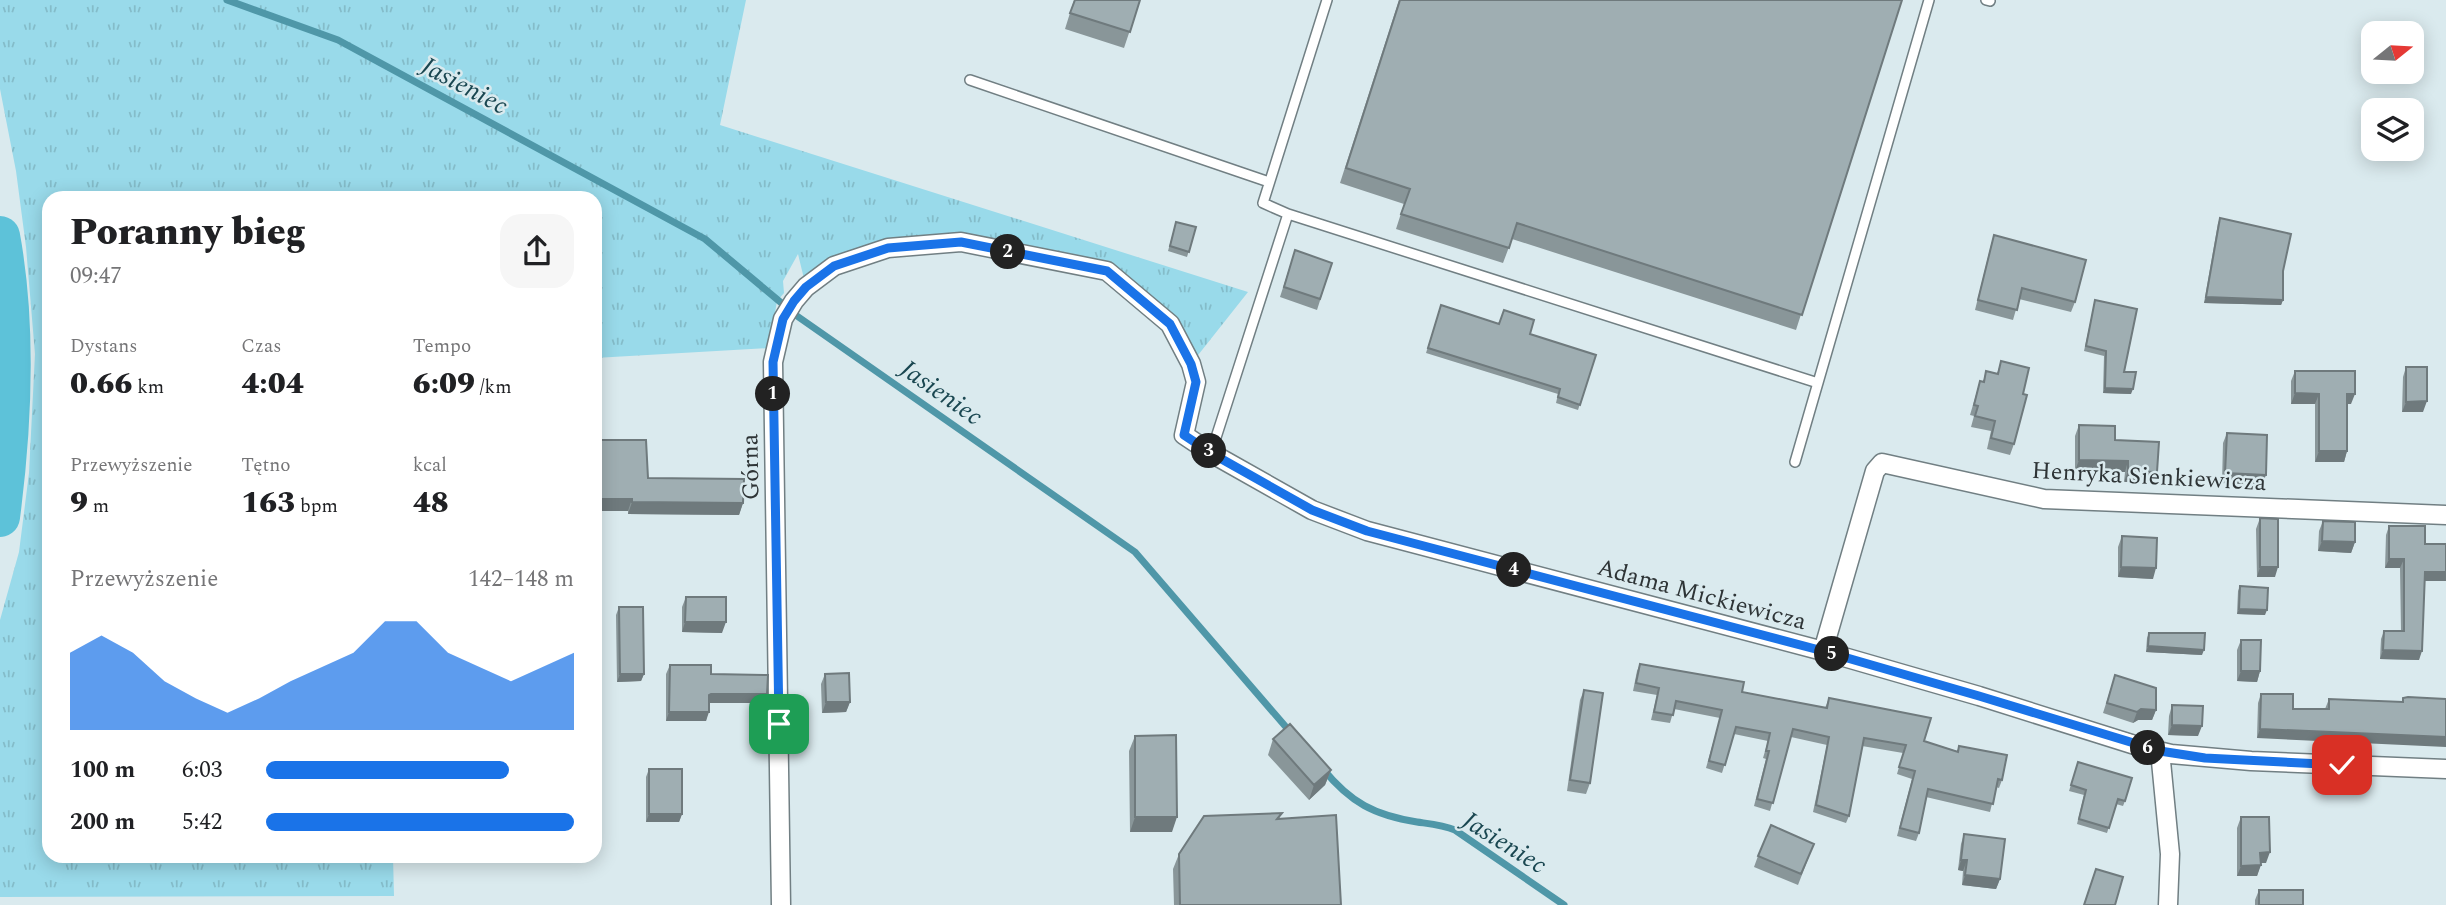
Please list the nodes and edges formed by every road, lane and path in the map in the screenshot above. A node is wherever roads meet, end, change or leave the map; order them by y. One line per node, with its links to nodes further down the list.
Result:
1 (1327, 0): 4 (lane)
2 (1928, 0): 7 (lane)
3 (970, 80): 4 (lane)
4 (1269, 182): 5 (lane)
5 (1289, 214): 7 (lane); 8 (lane)
6 (1196, 382): 8 (street, Adama Mickiewicza); 14 (street, Górna)
7 (1818, 383): 9 (lane)
8 (1211, 453): 11 (street, Adama Mickiewicza)
9 (1795, 461)
10 (2446, 515): 11 (street, Henryka Sienkiewicza)
11 (1823, 651): 12 (street, Adama Mickiewicza)
12 (2160, 751): 13 (street, Adama Mickiewicza); 15 (street)
13 (2446, 769)
14 (781, 905)
15 (2168, 905)

